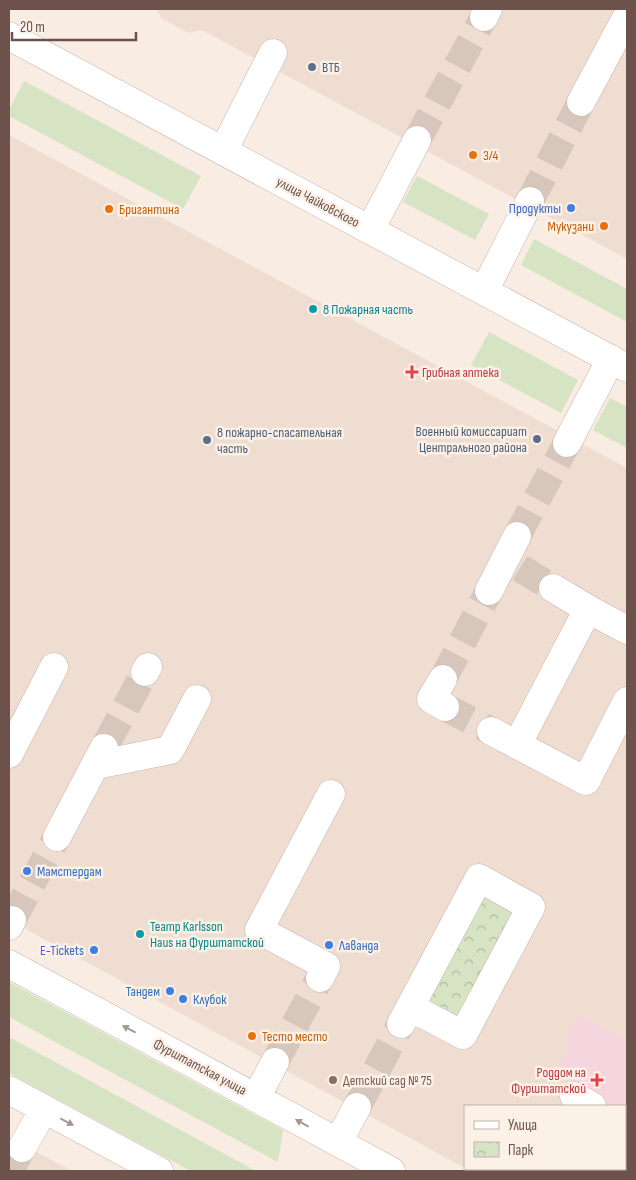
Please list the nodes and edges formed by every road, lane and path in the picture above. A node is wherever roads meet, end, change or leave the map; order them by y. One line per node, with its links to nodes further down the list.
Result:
1 (625, 20): 4 (street)
2 (10, 39): 6 (street, улица Чайковского)
3 (274, 53): 6 (street)
4 (582, 102)
5 (417, 140): 8 (street)
6 (223, 151): 8 (street, улица Чайковского)
7 (530, 201): 9 (street)
8 (370, 230): 9 (street, улица Чайковского)
9 (484, 291): 10 (street, улица Чайковского)
10 (619, 364): 11 (street)
11 (567, 443)
12 (517, 536): 14 (street)
13 (552, 588): 15 (street)
14 (489, 591)
15 (588, 609): 16 (street); 23 (street)
16 (627, 630)
17 (54, 667): 24 (street)
18 (442, 679): 21 (street)
19 (197, 699): 26 (street)
20 (627, 701): 23 (street)
21 (445, 707)
22 (491, 731): 23 (street)
23 (517, 745)
24 (9, 754)
25 (331, 794): 28 (street)
26 (57, 837)
27 (9, 964): 32 (street, Фурштатская улица, one-way to 27)
28 (320, 978)
29 (405, 1015): 29 (street)
30 (275, 1062): 32 (street)
31 (9, 1090): 34 (street)
32 (256, 1098): 35 (street, Фурштатская улица, one-way to 32)
33 (357, 1107): 35 (street)
34 (44, 1109): 36 (street); 37 (street, one-way to 37)
35 (338, 1142): 38 (street, Фурштатская улица)
36 (22, 1148)
37 (159, 1171)
38 (391, 1171)

